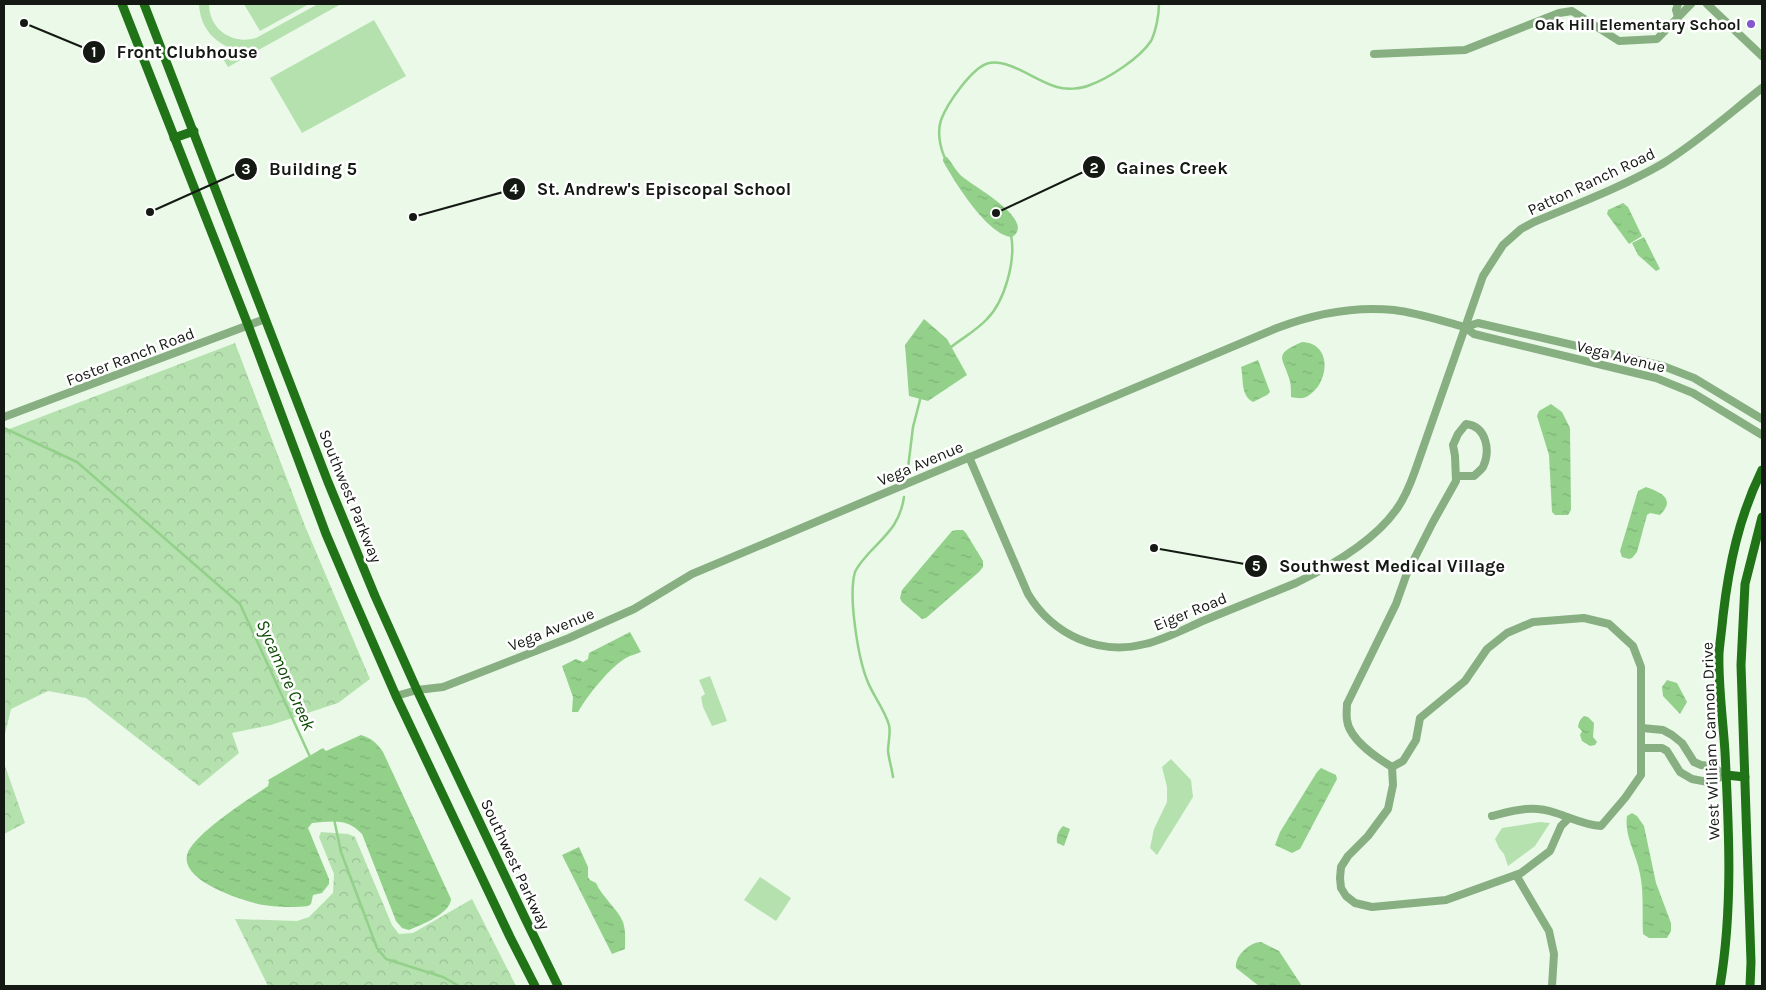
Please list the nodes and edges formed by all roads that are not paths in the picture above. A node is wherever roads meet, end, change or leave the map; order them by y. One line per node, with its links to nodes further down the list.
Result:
1 (122, 4): 12 (main road)
2 (137, 4): 6 (main road)
3 (1678, 4): 7 (street)
4 (1691, 4): 7 (street)
5 (1707, 4): 9 (street)
6 (145, 7): 11 (main road, Southwest Parkway)
7 (1678, 17): 8 (street)
8 (1374, 54)
9 (1762, 56)
10 (1762, 88): 15 (street, Patton Ranch Road)
11 (194, 131): 12 (main road); 13 (main road, Southwest Parkway)
12 (174, 138): 14 (main road)
13 (265, 319): 14 (street, Foster Ranch Road); 23 (main road, Southwest Parkway)
14 (248, 326): 16 (street, Foster Ranch Road); 24 (main road)
15 (1465, 327): 17 (street, Vega Avenue); 18 (street, Vega Avenue); 19 (street, Vega Avenue); 19 (street, Eiger Road)
16 (4, 418)
17 (1762, 419)
18 (1762, 435)
19 (969, 458): 23 (street, Vega Avenue)
20 (1762, 470): 28 (main road, West William Cannon Drive)
21 (1456, 476): 21 (street); 27 (street)
22 (1762, 518): 29 (main road, West William Cannon Drive)
23 (417, 690): 24 (street, Vega Avenue); 34 (main road, Southwest Parkway)
24 (396, 696): 33 (main road)
25 (1642, 728): 26 (street); 27 (street); 28 (street)
26 (1642, 748): 28 (street); 31 (street)
27 (1392, 767): 32 (street)
28 (1726, 775): 29 (main road); 36 (main road, West William Cannon Drive)
29 (1745, 777): 37 (main road, West William Cannon Drive)
30 (1492, 816): 31 (street)
31 (1569, 818): 32 (street)
32 (1516, 875): 35 (street)
33 (535, 986)
34 (558, 986)
35 (1552, 986)
36 (1720, 986)
37 (1750, 986)

